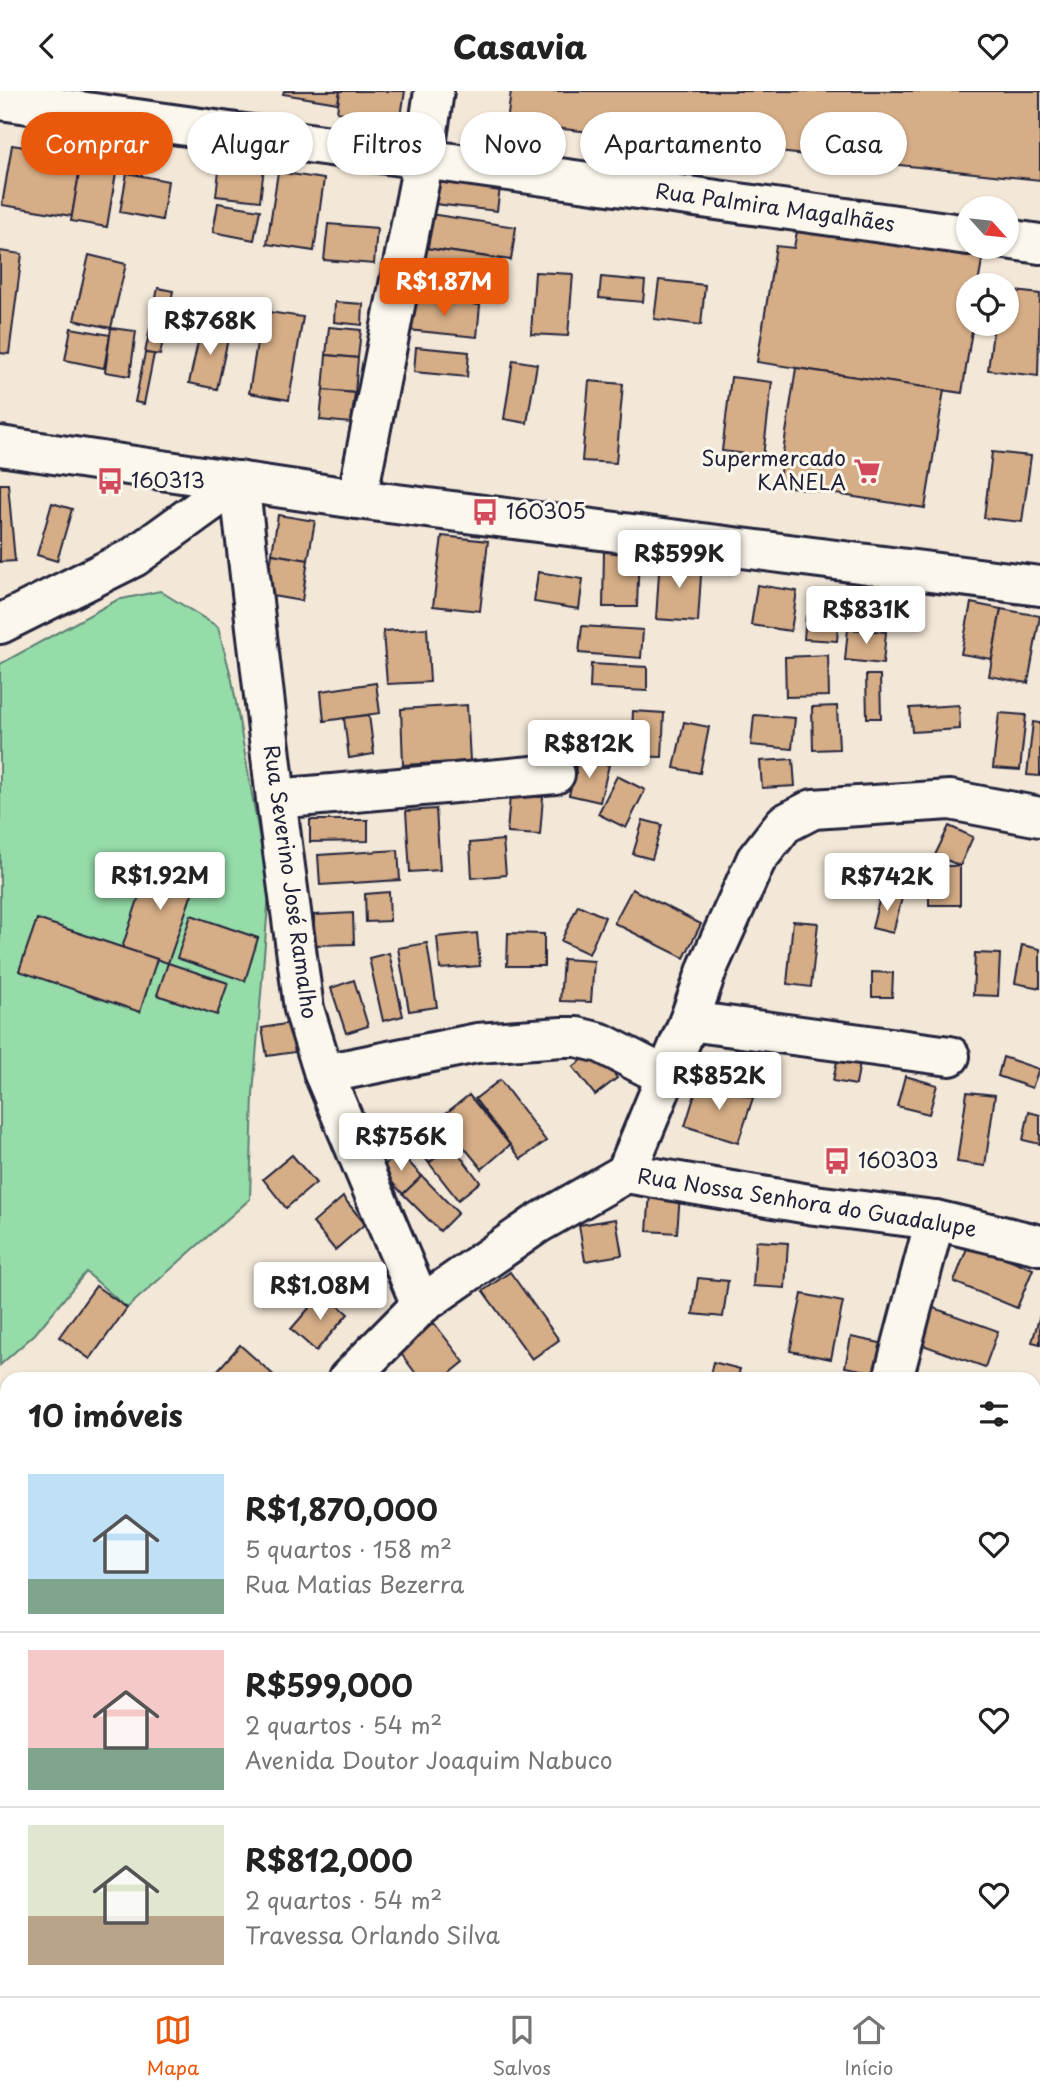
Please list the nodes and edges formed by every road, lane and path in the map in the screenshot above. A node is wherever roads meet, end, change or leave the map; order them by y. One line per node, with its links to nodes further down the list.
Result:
1 (435, 91): 3 (street)
2 (0, 100): 4 (street, Rua Palmira Magalhães)
3 (432, 112)
4 (327, 145)
5 (446, 161): 7 (street, Rua Palmira Magalhães)
6 (421, 175): 12 (street)
7 (956, 233)
8 (1019, 241): 9 (street)
9 (1040, 244)
10 (0, 446): 11 (street)
11 (239, 481): 12 (street); 14 (street); 16 (street, Rua Severino José Ramalho)
12 (357, 499): 13 (street)
13 (1040, 586)
14 (0, 624)
15 (555, 774): 16 (street)
16 (276, 799): 20 (street, Rua Severino José Ramalho)
17 (1040, 817): 18 (street)
18 (689, 1021): 19 (street); 21 (street)
19 (950, 1056)
20 (324, 1074): 21 (street); 25 (street, Rua Severino José Ramalho)
21 (667, 1077): 22 (street)
22 (626, 1173): 23 (street, Rua Nossa Senhora do Guadalupe); 25 (street, Rua Nossa Senhora do Guadalupe)
23 (935, 1220): 24 (street, Rua Nossa Senhora do Guadalupe); 27 (street)
24 (1040, 1245)
25 (421, 1305): 26 (street, Rua Nossa Senhora do Guadalupe)
26 (355, 1372)
27 (895, 1372)

